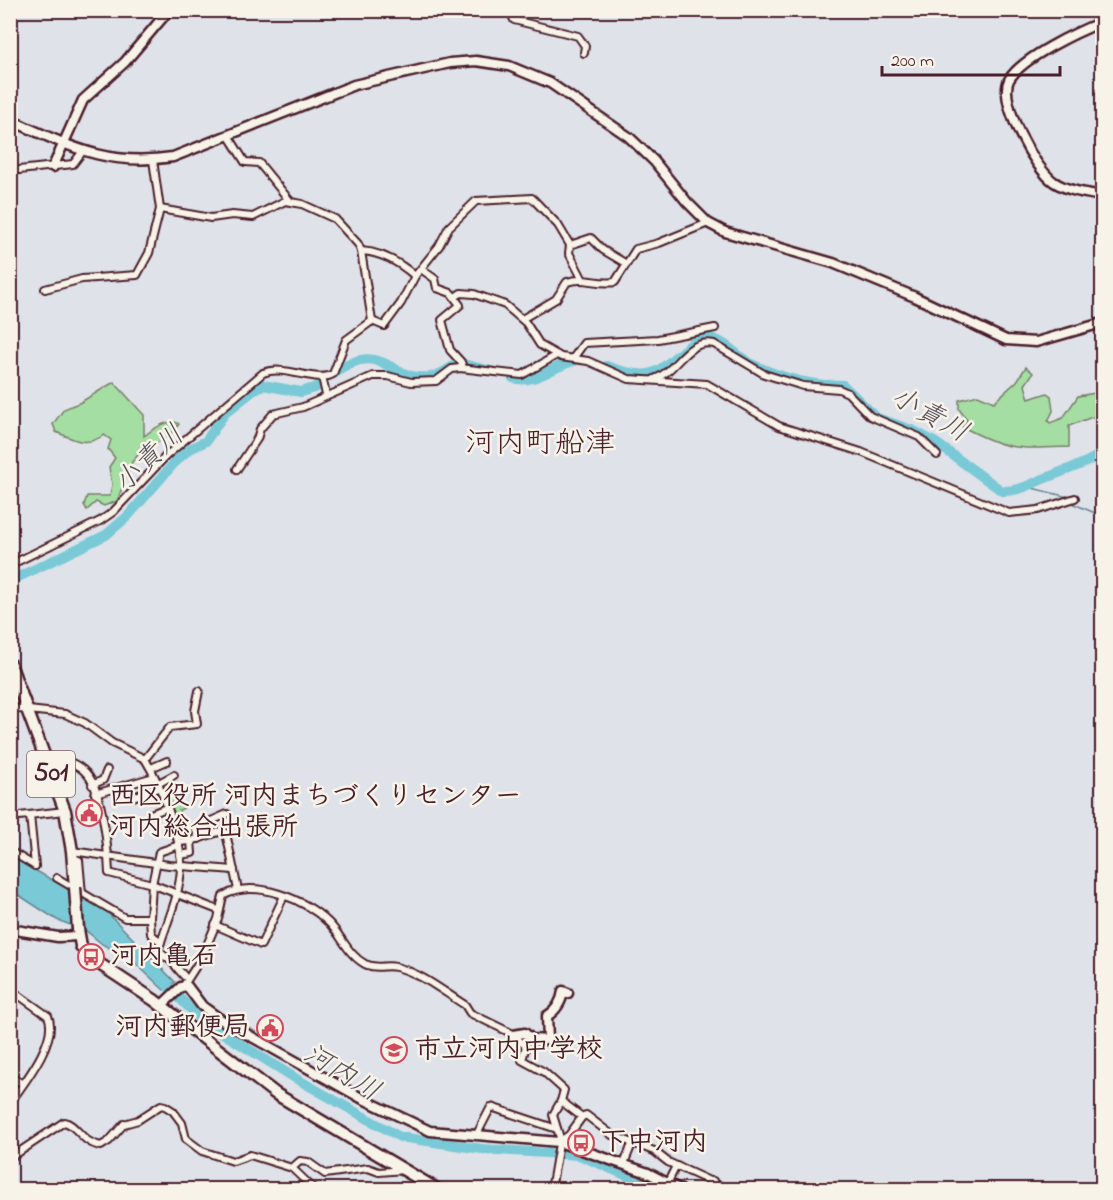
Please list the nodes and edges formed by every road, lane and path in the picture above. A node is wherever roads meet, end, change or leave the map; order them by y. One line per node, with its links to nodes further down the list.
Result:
1 (169, 10): 8 (street)
2 (440, 10): 3 (street)
3 (512, 11): 5 (street)
4 (1102, 22): 13 (street)
5 (584, 53)
6 (10, 120): 8 (street)
7 (228, 135): 10 (street); 14 (street); 16 (street)
8 (64, 143): 9 (street); 11 (street)
9 (83, 151): 10 (street); 11 (street)
10 (153, 160): 15 (street)
11 (53, 167): 12 (street)
12 (10, 171)
13 (1102, 196)
14 (290, 201): 15 (street); 18 (street)
15 (160, 209): 23 (street)
16 (708, 223): 19 (street); 27 (street)
17 (570, 245): 19 (street); 20 (street); 22 (street)
18 (361, 251): 21 (street); 26 (street)
19 (625, 262): 22 (street)
20 (421, 269): 21 (street); 24 (street)
21 (415, 276): 26 (street)
22 (582, 278): 25 (street)
23 (45, 289)
24 (455, 297): 25 (street); 33 (street)
25 (522, 319): 31 (street)
26 (372, 321): 34 (street)
27 (1102, 322)
28 (715, 328): 29 (street)
29 (689, 332): 30 (street); 32 (street)
30 (696, 342): 35 (street); 37 (street)
31 (557, 355): 32 (street); 33 (street)
32 (574, 357): 35 (street)
33 (462, 365): 36 (street)
34 (322, 377): 36 (street); 40 (street)
35 (650, 380): 39 (street)
36 (326, 395): 38 (street)
37 (937, 455)
38 (237, 469)
39 (1075, 498)
40 (10, 565)
41 (10, 664): 44 (highway, 501)
42 (199, 692): 46 (street)
43 (10, 708): 44 (street)
44 (27, 709): 45 (highway, 501); 46 (street)
45 (45, 757): 52 (street); 56 (highway, 501)
46 (146, 759): 48 (street)
47 (167, 761): 48 (street)
48 (151, 768): 51 (street)
49 (107, 770): 52 (street)
50 (174, 775): 51 (street)
51 (156, 783): 53 (street); 54 (street); 55 (street)
52 (92, 785): 53 (street)
53 (95, 794): 67 (street)
54 (133, 797)
55 (166, 808): 57 (street); 63 (street)
56 (64, 811): 59 (street); 65 (highway, 501)
57 (151, 814)
58 (227, 814): 61 (street)
59 (30, 815): 60 (street); 64 (street)
60 (10, 817)
61 (199, 839): 62 (street); 70 (street)
62 (191, 842): 63 (street); 66 (street)
63 (178, 844): 66 (street); 68 (street)
64 (10, 851)
65 (73, 854): 67 (street); 74 (highway, 501)
66 (180, 855): 69 (street)
67 (108, 856): 68 (street); 72 (street)
68 (156, 864): 69 (street); 72 (street)
69 (182, 866): 70 (street); 75 (street)
70 (234, 870): 73 (street)
71 (57, 878): 74 (street)
72 (152, 884): 75 (street); 78 (street)
73 (238, 890): 76 (street); 77 (street)
74 (79, 891): 78 (street); 81 (highway, 501, bridge)
75 (177, 894): 77 (street); 82 (street)
76 (284, 896): 79 (street); 87 (street)
77 (218, 910): 79 (street)
78 (150, 918): 82 (street)
79 (215, 925): 83 (street)
80 (10, 929): 81 (street)
81 (78, 932): 86 (highway, 501)
82 (161, 942): 83 (street)
83 (183, 983): 86 (street); 94 (street)
84 (10, 989): 89 (street)
85 (568, 993): 87 (street)
86 (164, 1003): 101 (highway, 501)
87 (513, 1035): 90 (street)
88 (10, 1076): 89 (street)
89 (23, 1084): 91 (street)
90 (561, 1101): 92 (street); 93 (street)
91 (10, 1103)
92 (582, 1117): 95 (street); 96 (street)
93 (557, 1129): 94 (street); 95 (street)
94 (476, 1136): 95 (street)
95 (559, 1144): 98 (street); 106 (street)
96 (632, 1144): 98 (street); 99 (street)
97 (10, 1158): 100 (street)
98 (624, 1164): 103 (street)
99 (676, 1166): 102 (street); 103 (street)
100 (292, 1168): 101 (street); 104 (street)
101 (405, 1169): 105 (highway, 501)
102 (712, 1181): 108 (street); 109 (street)
103 (668, 1182): 107 (street)
104 (315, 1190)
105 (438, 1190)
106 (551, 1190)
107 (681, 1190)
108 (707, 1190)
109 (729, 1190)

